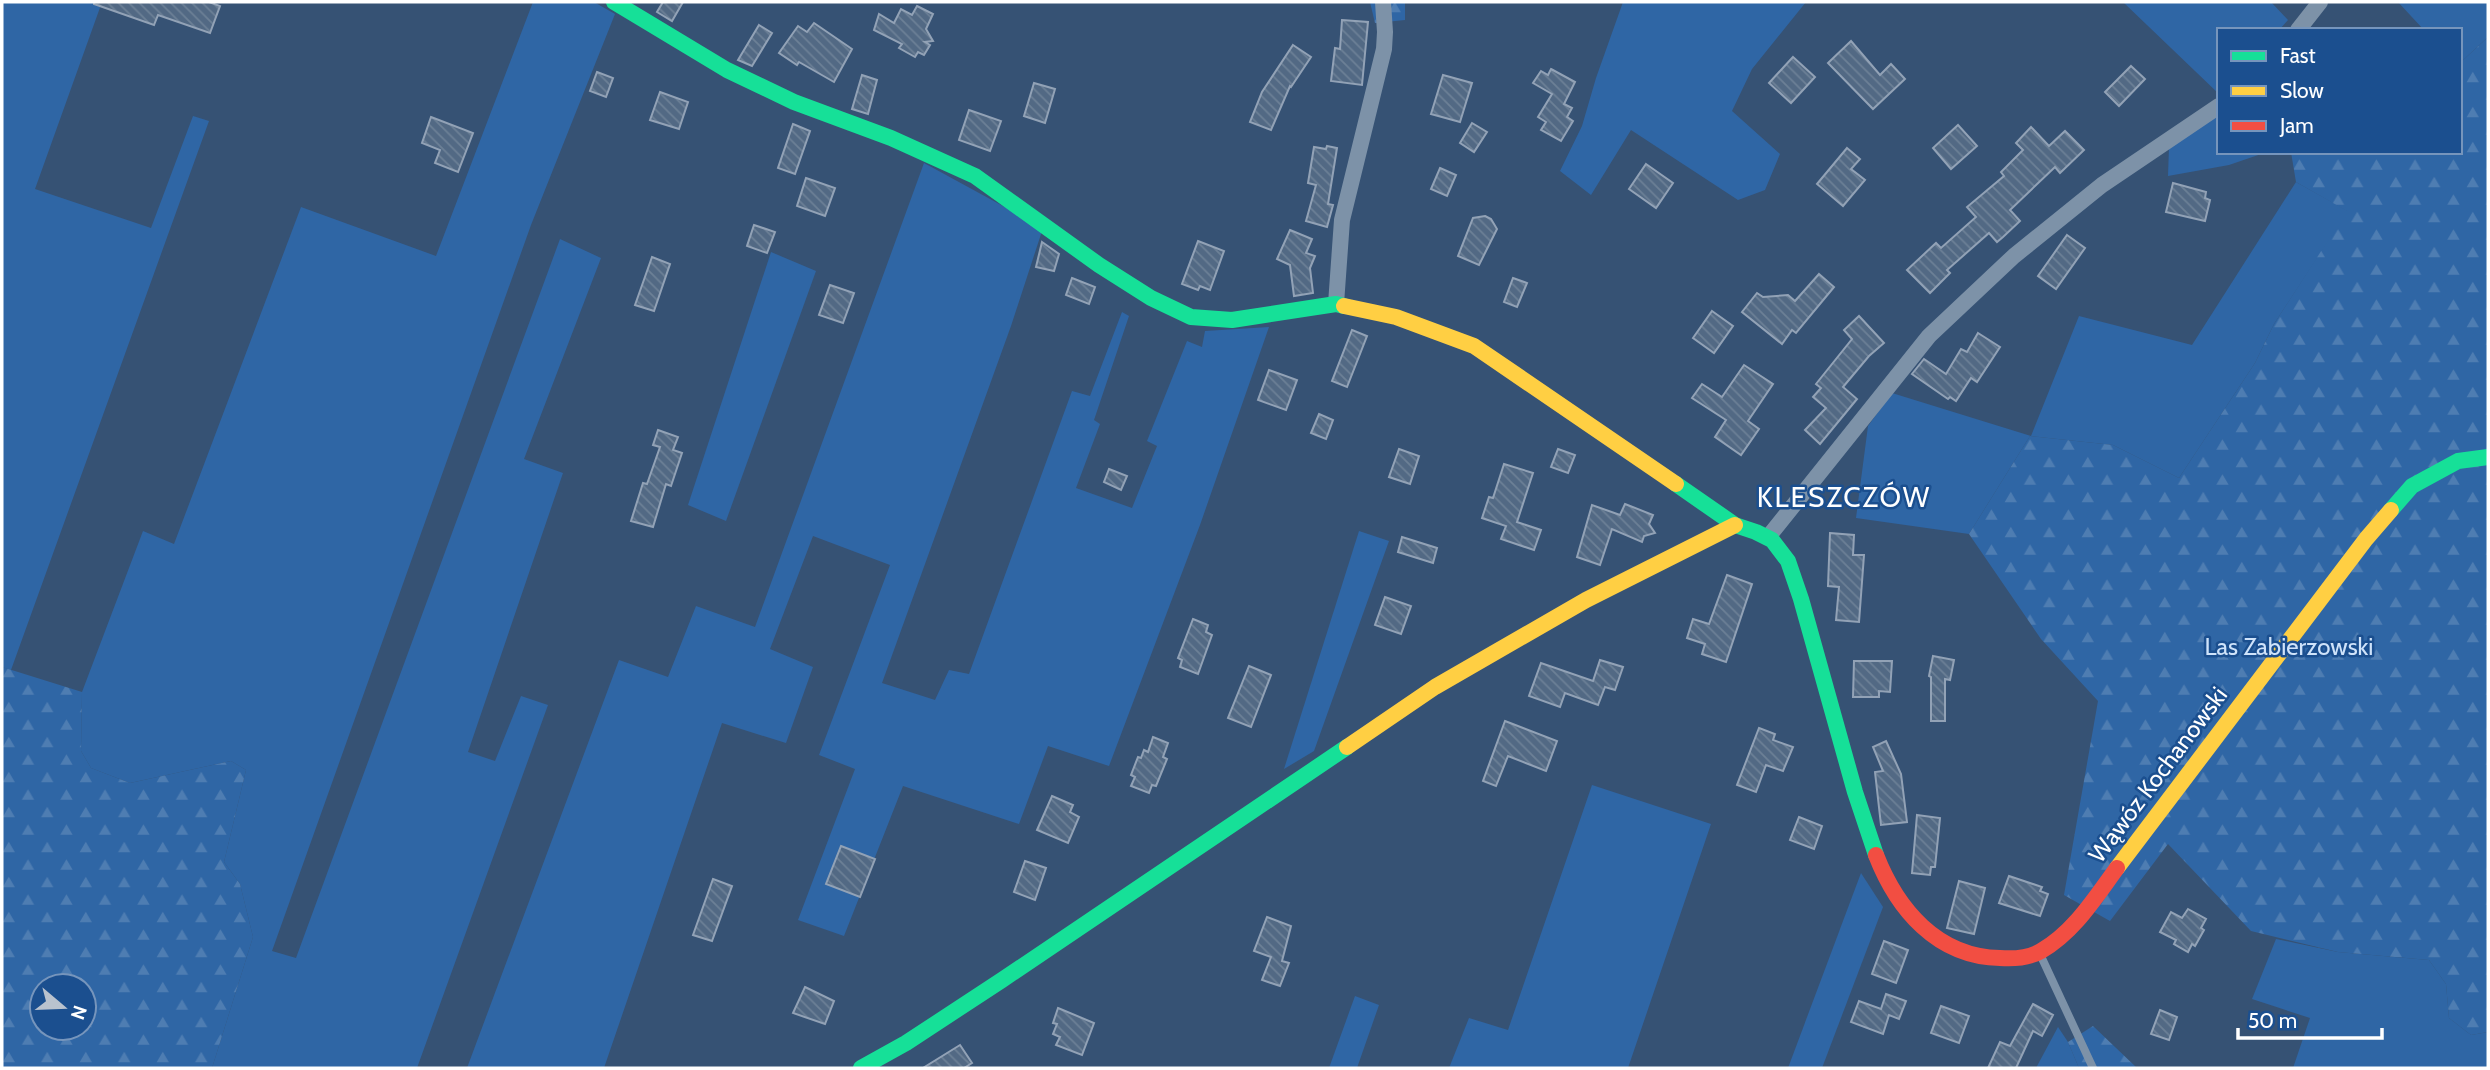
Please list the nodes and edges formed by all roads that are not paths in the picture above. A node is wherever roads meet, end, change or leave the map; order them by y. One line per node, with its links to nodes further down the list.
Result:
1 (614, 2): 6 (street)
2 (1383, 2): 6 (street)
3 (2320, 2): 4 (street)
4 (2300, 28)
5 (2217, 107): 9 (street)
6 (1336, 304): 8 (street)
7 (2488, 457): 10 (street, Wąwóz Kochanowski)
8 (1735, 525): 9 (street); 11 (street)
9 (1769, 536): 10 (street)
10 (2039, 952): 12 (lane)
11 (861, 1068)
12 (2092, 1068)

